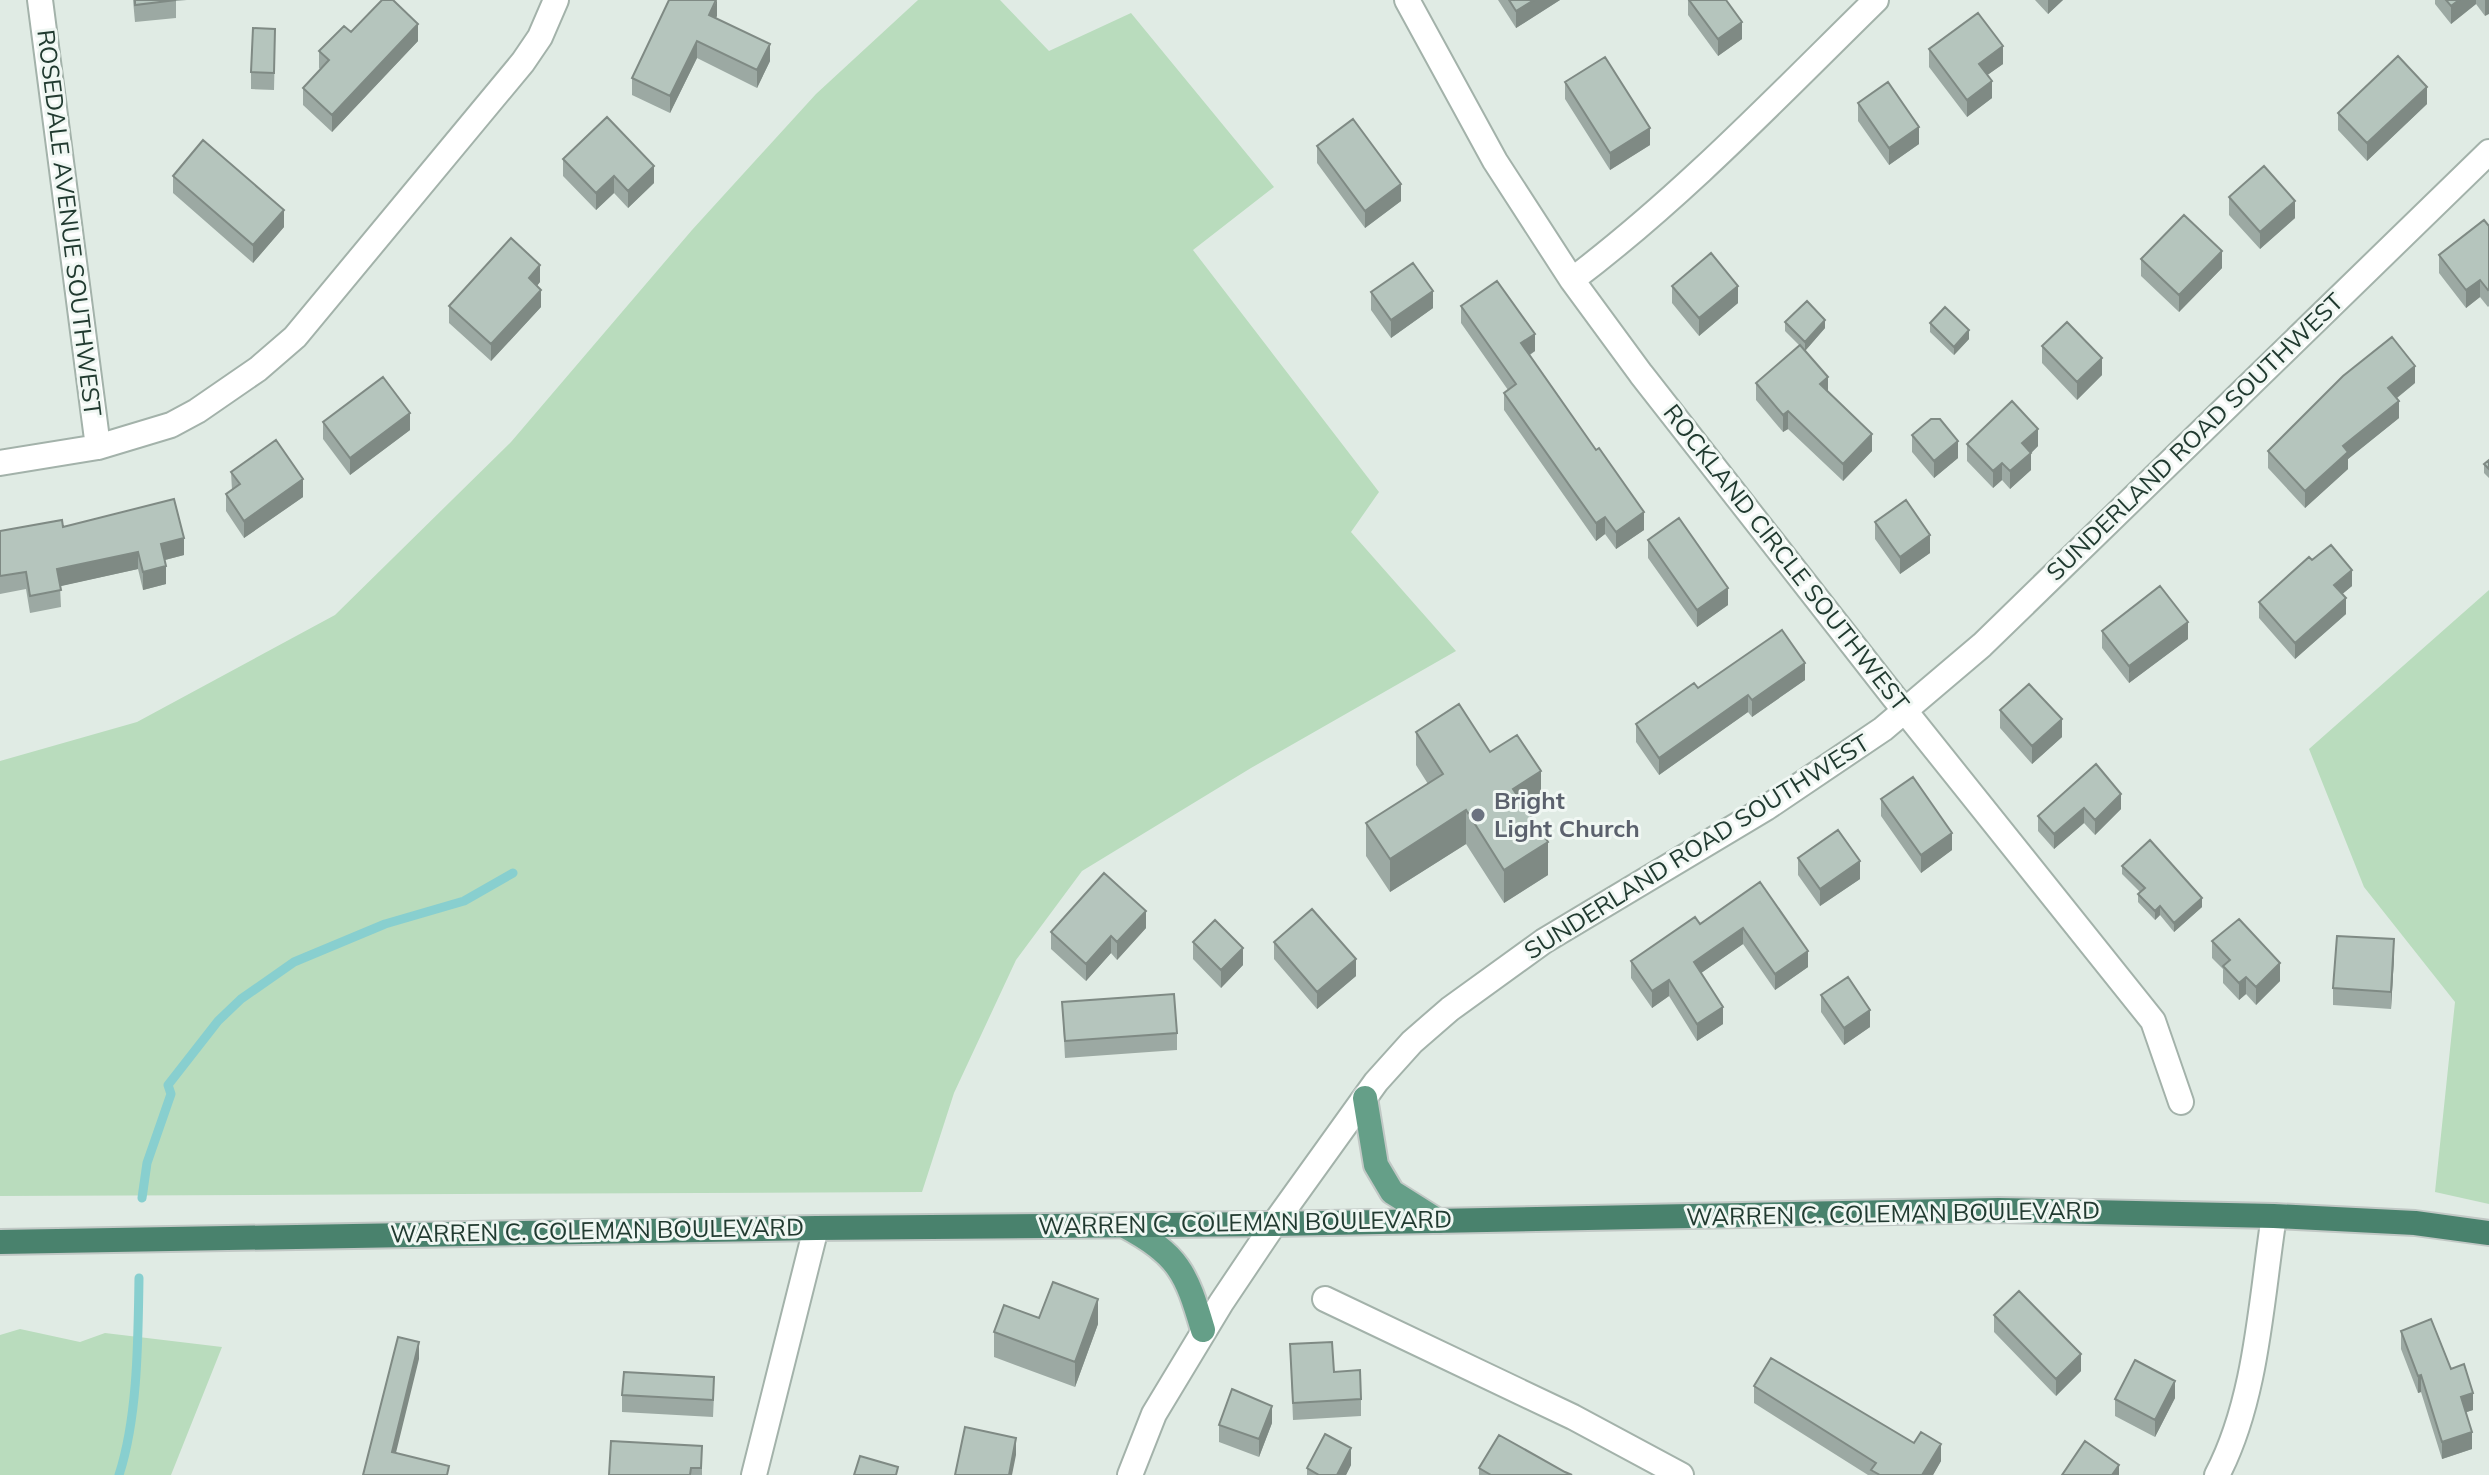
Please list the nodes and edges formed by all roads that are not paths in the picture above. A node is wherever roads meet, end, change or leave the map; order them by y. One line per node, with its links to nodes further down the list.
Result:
1 (40, 0): 7 (street, ROSEDALE AVENUE SOUTHWEST)
2 (556, 0): 7 (street)
3 (1407, 0): 6 (street, ROCKLAND CIRCLE SOUTHWEST)
4 (1876, 0): 6 (street)
5 (2489, 152): 9 (street, SUNDERLAND ROAD SOUTHWEST)
6 (1572, 280): 9 (street, ROCKLAND CIRCLE SOUTHWEST)
7 (98, 447): 8 (street)
8 (0, 463)
9 (1905, 711): 10 (street, SUNDERLAND ROAD SOUTHWEST); 11 (street, ROCKLAND CIRCLE SOUTHWEST)
10 (1365, 1098): 13 (main road); 14 (street, SUNDERLAND ROAD SOUTHWEST)
11 (2181, 1102)
12 (2274, 1216): 13 (highway, WARREN C. COLEMAN BOULEVARD); 17 (highway, WARREN C. COLEMAN BOULEVARD); 24 (street)
13 (1438, 1221): 14 (highway, WARREN C. COLEMAN BOULEVARD)
14 (1274, 1224): 15 (highway, WARREN C. COLEMAN BOULEVARD); 20 (street, SUNDERLAND ROAD SOUTHWEST)
15 (1123, 1225): 16 (highway, WARREN C. COLEMAN BOULEVARD); 20 (main road)
16 (816, 1228): 18 (highway, WARREN C. COLEMAN BOULEVARD); 21 (street)
17 (2489, 1233)
18 (0, 1242)
19 (1325, 1299): 23 (street)
20 (1203, 1330): 22 (street, SUNDERLAND ROAD SOUTHWEST)
21 (754, 1475)
22 (1130, 1475)
23 (1681, 1475)
24 (2217, 1475)

